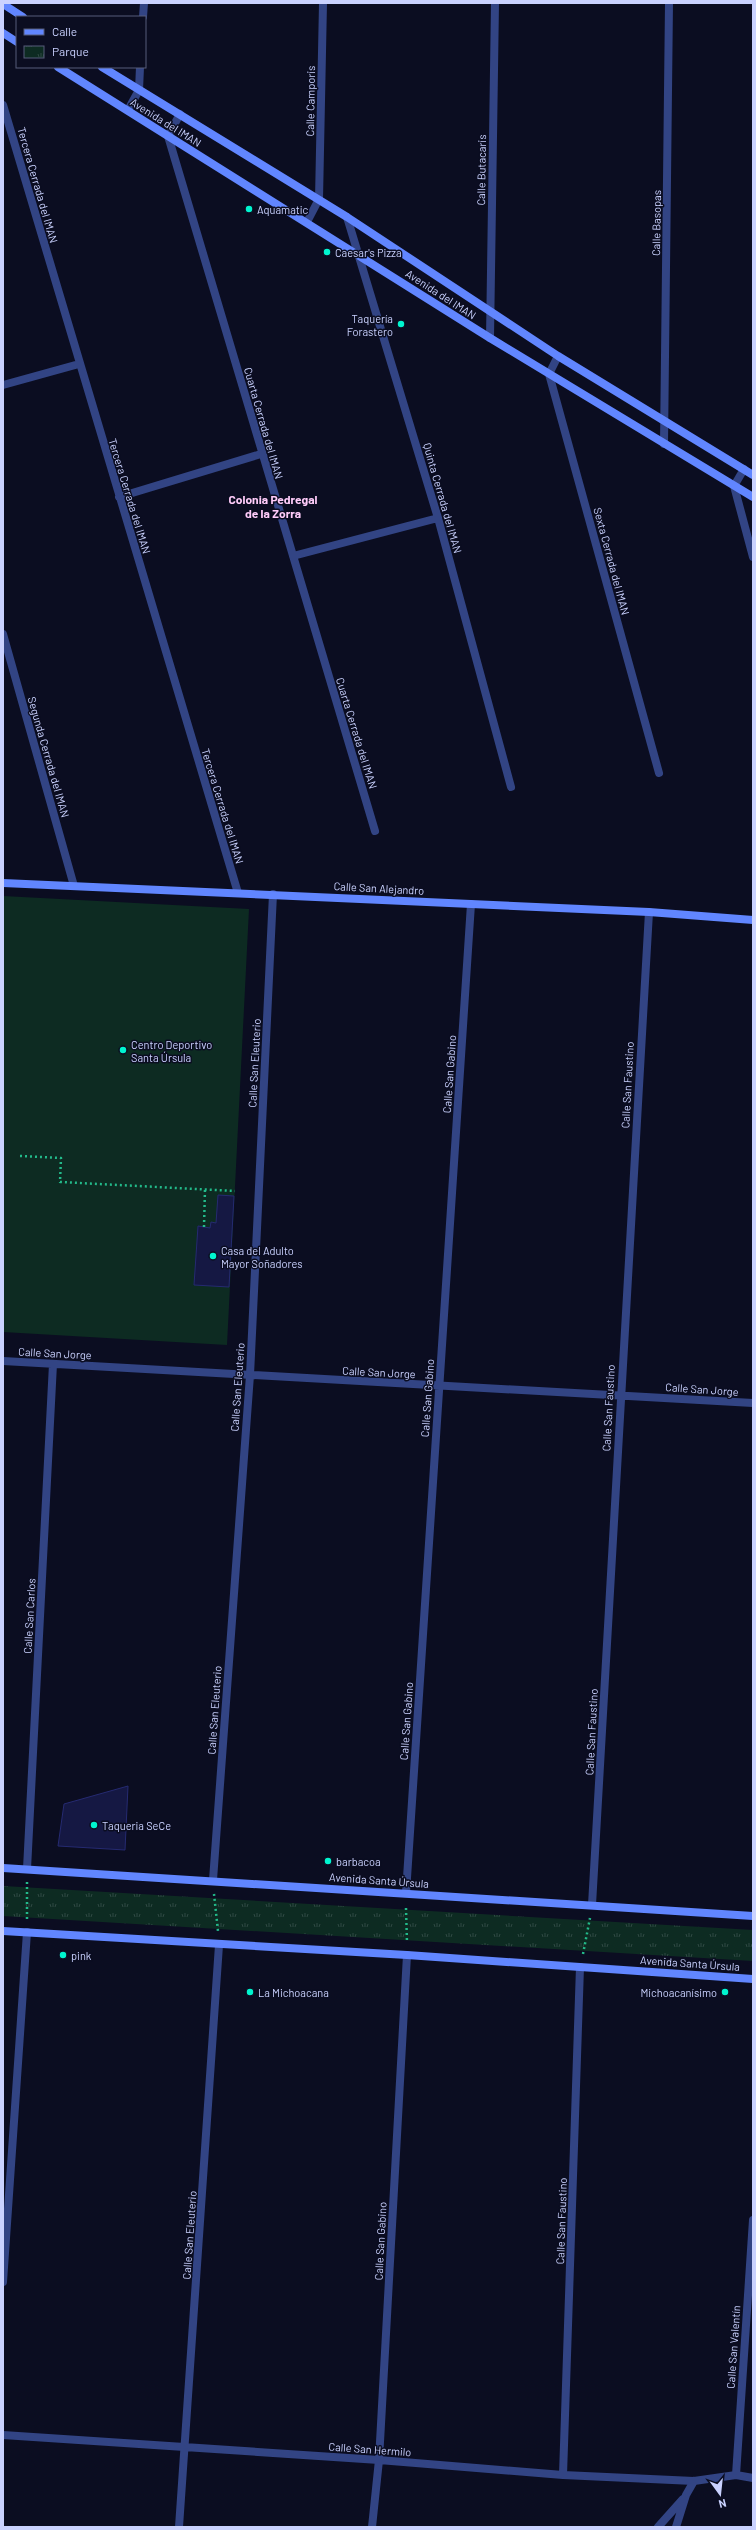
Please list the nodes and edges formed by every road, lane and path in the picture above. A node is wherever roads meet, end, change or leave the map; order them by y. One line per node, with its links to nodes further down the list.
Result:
1 (144, 3): 7 (street)
2 (323, 3): 18 (street, Calle Camporis)
3 (495, 3): 22 (street, Calle Butacaris)
4 (669, 3): 28 (street, Calle Basopas)
5 (3, 4): 6 (street)
6 (21, 16)
7 (143, 16)
8 (3, 33): 9 (street)
9 (16, 41)
10 (60, 68): 15 (street, Avenida del IMAN)
11 (104, 68): 13 (street, Avenida del IMAN)
12 (140, 68): 13 (street)
13 (139, 90): 15 (street); 16 (street, Avenida del IMAN)
14 (3, 105): 25 (street, Tercera Cerrada del IMAN)
15 (128, 110): 17 (street, Avenida del IMAN)
16 (180, 114): 17 (street); 18 (street, Avenida del IMAN)
17 (168, 136): 20 (street, Avenida del IMAN); 30 (street, Cuarta Cerrada del IMAN)
18 (319, 199): 19 (street, Avenida del IMAN); 20 (street)
19 (347, 217): 21 (street, Quinta Cerrada del IMAN); 22 (street, Avenida del IMAN)
20 (307, 222): 21 (street, Avenida del IMAN)
21 (358, 254): 23 (street, Avenida del IMAN); 36 (street, Quinta Cerrada del IMAN)
22 (490, 312): 23 (street, Calle Butacaris); 24 (street, Avenida del IMAN)
23 (490, 338): 26 (street, Avenida del IMAN)
24 (558, 356): 26 (street); 28 (street, Avenida del IMAN)
25 (79, 364): 27 (street); 34 (street, Tercera Cerrada del IMAN)
26 (549, 374): 29 (street, Avenida del IMAN); 40 (street, Sexta Cerrada del IMAN)
27 (3, 385)
28 (665, 422): 29 (street, Calle Basopas); 31 (street, Avenida del IMAN)
29 (664, 444): 33 (street, Avenida del IMAN)
30 (261, 454): 34 (street); 38 (street, Cuarta Cerrada del IMAN)
31 (744, 469): 32 (street, Avenida del IMAN); 33 (street)
32 (753, 475)
33 (734, 486): 35 (street, Avenida del IMAN); 37 (street)
34 (119, 497): 45 (street, Tercera Cerrada del IMAN)
35 (753, 497)
36 (438, 518): 38 (street); 41 (street, Quinta Cerrada del IMAN)
37 (752, 554)
38 (293, 556): 42 (street, Cuarta Cerrada del IMAN)
39 (3, 634): 44 (street, Segunda Cerrada del IMAN)
40 (659, 773)
41 (511, 787)
42 (375, 831)
43 (3, 883): 44 (street, Calle San Alejandro)
44 (74, 886): 45 (street, Calle San Alejandro)
45 (238, 893): 46 (street, Calle San Alejandro)
46 (274, 894): 47 (street, Calle San Alejandro); 56 (street, Calle San Eleuterio)
47 (471, 904): 48 (street, Calle San Alejandro); 57 (street, Calle San Gabino)
48 (649, 912): 49 (street, Calle San Alejandro); 58 (street, Calle San Faustino)
49 (753, 920)
50 (20, 1156): 51 (path)
51 (205, 1189): 52 (path); 53 (path)
52 (235, 1191)
53 (204, 1227)
54 (3, 1361): 55 (street, Calle San Jorge)
55 (53, 1364): 56 (street, Calle San Jorge); 61 (street, Calle San Carlos)
56 (250, 1375): 57 (street, Calle San Jorge); 62 (street, Calle San Eleuterio)
57 (439, 1386): 58 (street, Calle San Jorge); 63 (street, Calle San Gabino)
58 (620, 1395): 59 (street, Calle San Jorge); 64 (street, Calle San Faustino)
59 (753, 1403)
60 (3, 1868): 61 (street, Avenida Santa Úrsula)
61 (26, 1869): 62 (street, Avenida Santa Úrsula); 67 (path)
62 (213, 1880): 63 (street, Avenida Santa Úrsula); 68 (path)
63 (406, 1893): 64 (street, Avenida Santa Úrsula); 69 (path)
64 (592, 1905): 65 (street, Avenida Santa Úrsula); 70 (path)
65 (753, 1916)
66 (3, 1931): 67 (street, Avenida Santa Úrsula)
67 (27, 1932): 68 (street, Avenida Santa Úrsula); 73 (street)
68 (219, 1945): 69 (street, Avenida Santa Úrsula); 75 (street, Calle San Eleuterio)
69 (407, 1955): 70 (street, Avenida Santa Úrsula); 76 (street, Calle San Gabino)
70 (580, 1967): 71 (street, Avenida Santa Úrsula); 77 (street, Calle San Faustino)
71 (753, 1979)
72 (753, 2220): 78 (street, Calle San Valentín)
73 (3, 2282)
74 (3, 2435): 75 (street, Calle San Hermilo)
75 (185, 2448): 76 (street, Calle San Hermilo); 82 (street, Calle San Eleuterio)
76 (379, 2460): 77 (street, Calle San Hermilo); 83 (street, Calle San Gabino)
77 (563, 2475): 80 (street, Calle San Hermilo)
78 (736, 2475): 79 (street, Calle San Hermilo); 80 (street, Calle San Hermilo)
79 (753, 2478)
80 (694, 2481): 81 (street)
81 (686, 2495): 84 (street); 85 (street)
82 (179, 2527)
83 (372, 2527)
84 (658, 2527)
85 (676, 2527)

